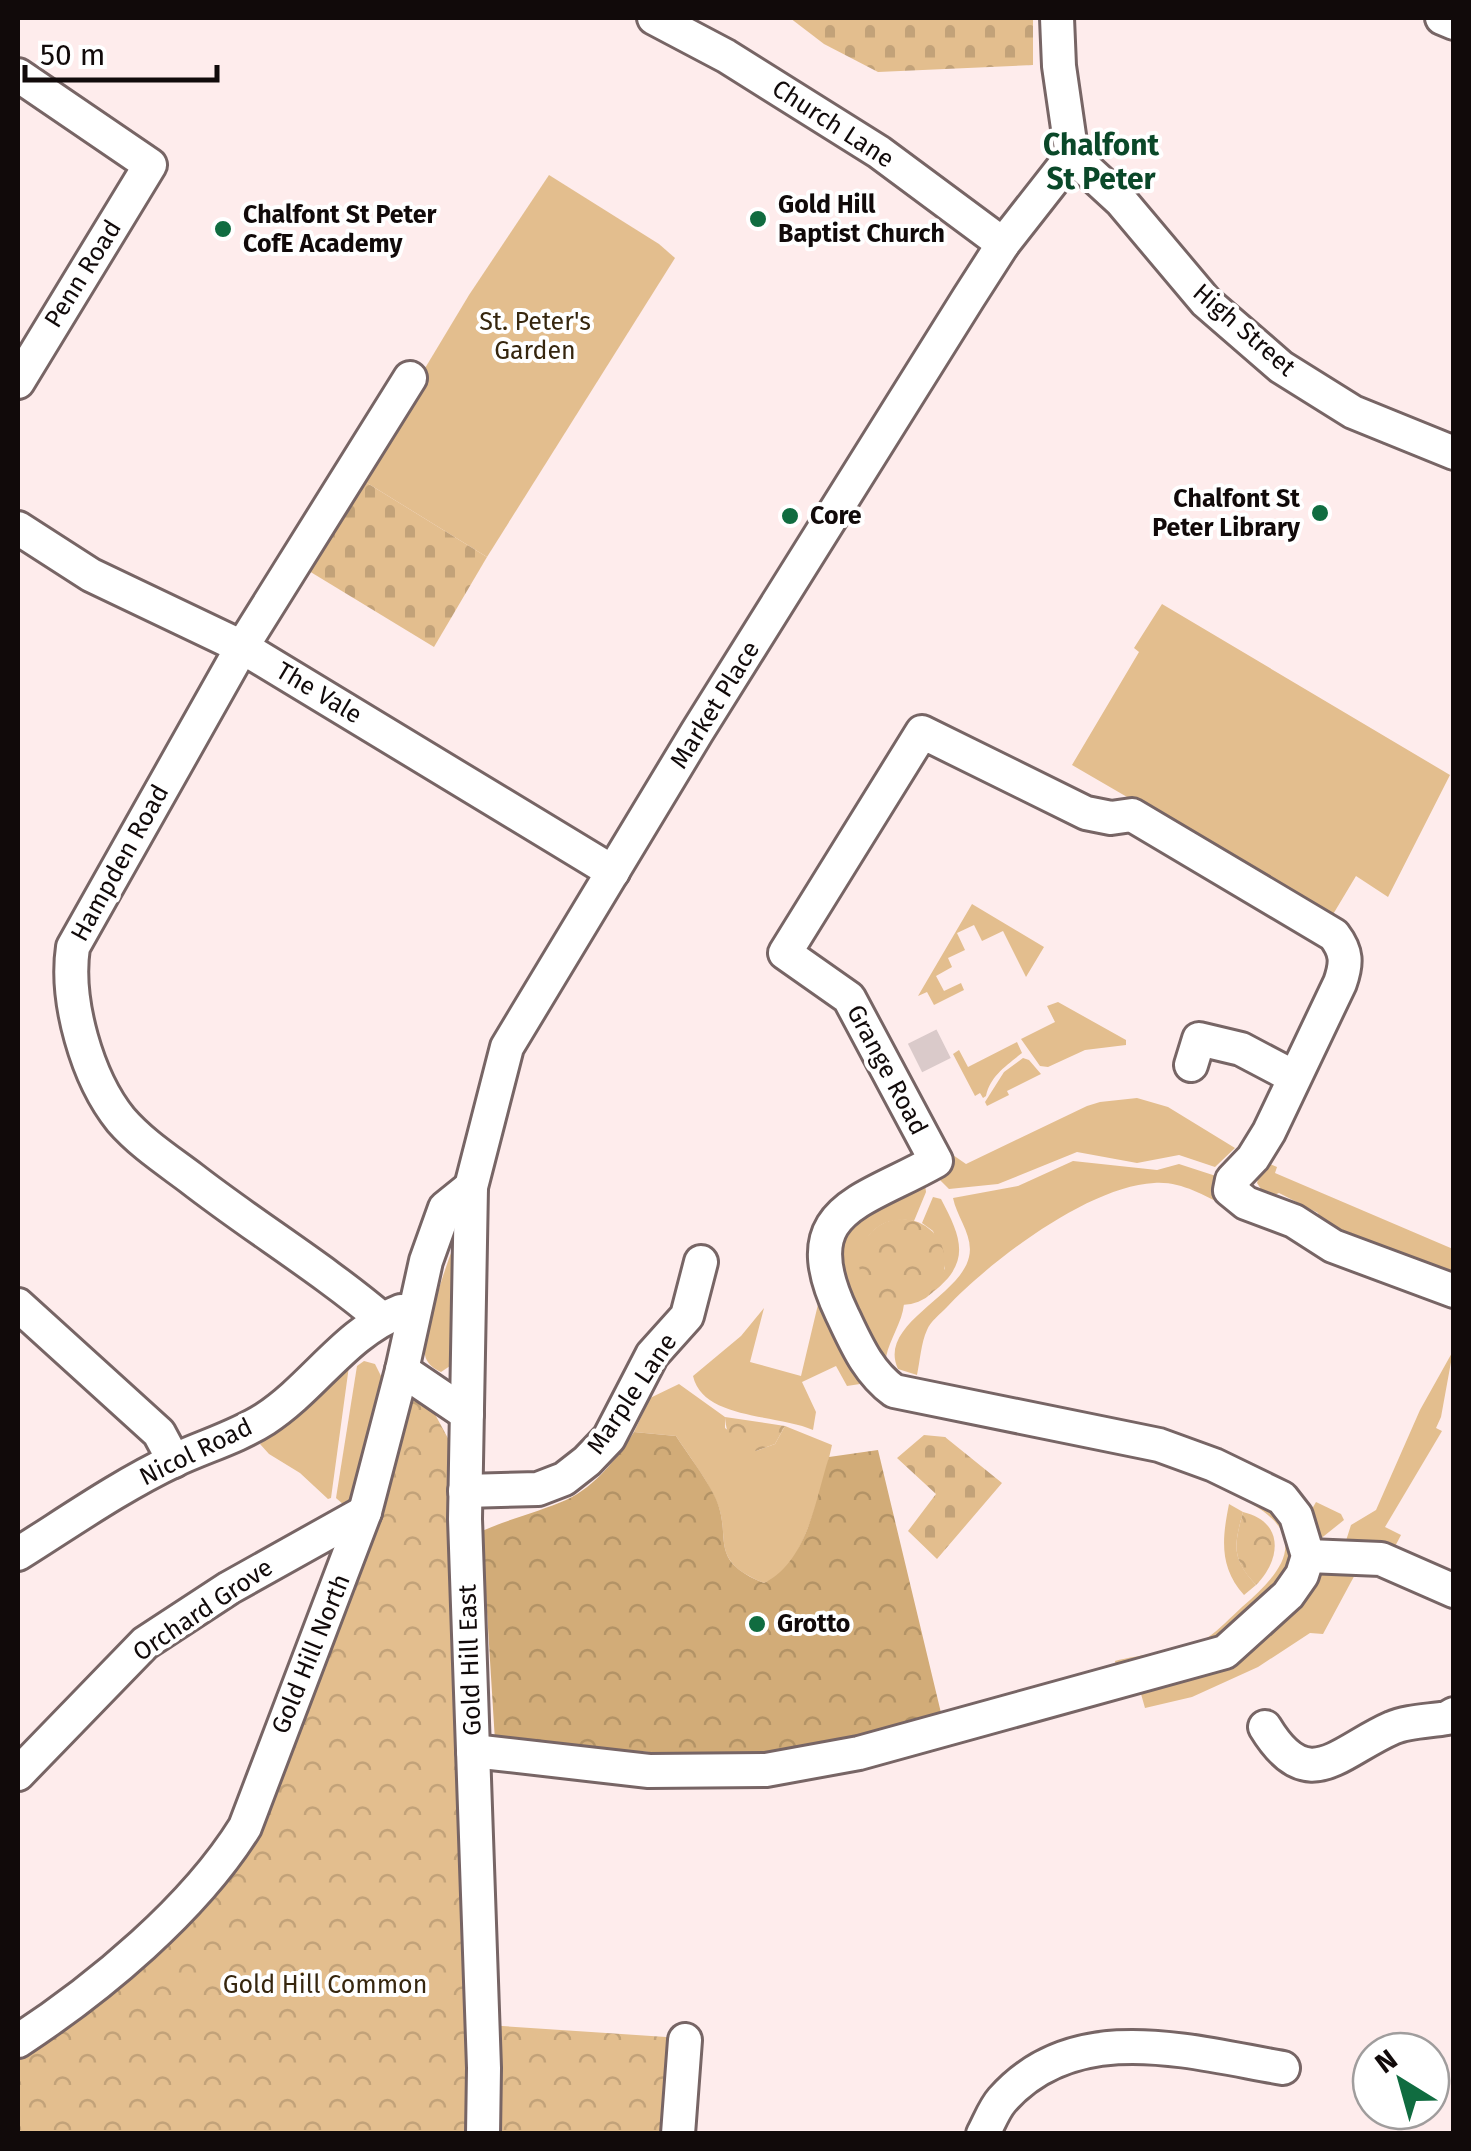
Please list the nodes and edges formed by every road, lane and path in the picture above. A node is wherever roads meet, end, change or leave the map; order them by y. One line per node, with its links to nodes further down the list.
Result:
1 (654, 18): 7 (street, Church Lane)
2 (1057, 18): 6 (street)
3 (1442, 18): 4 (street)
4 (1454, 23)
5 (18, 76): 9 (street, Penn Road)
6 (1072, 156): 7 (street); 10 (street, High Street)
7 (1003, 244): 13 (street, Market Place)
8 (410, 378): 12 (street, Hampden Road)
9 (18, 382)
10 (1454, 453)
11 (18, 528): 12 (street, The Vale)
12 (242, 647): 13 (street, The Vale); 21 (street, Hampden Road)
13 (613, 872): 16 (street, Market Place)
14 (1190, 1065): 15 (street)
15 (1294, 1077): 18 (street, Grange Road); 28 (street, Grange Road)
16 (471, 1186): 20 (street, Gold Hill North); 23 (street, Gold Hill East)
17 (701, 1262): 25 (street, Marple Lane)
18 (1454, 1292)
19 (18, 1305): 24 (street)
20 (415, 1306): 21 (street, Nicol Road); 22 (street, Gold Hill North)
21 (382, 1319): 24 (street, Nicol Road)
22 (402, 1370): 23 (street); 26 (street, Gold Hill North)
23 (467, 1414): 25 (street, Gold Hill East)
24 (174, 1461): 27 (street, Nicol Road)
25 (465, 1491): 32 (street, Gold Hill East)
26 (365, 1512): 33 (street, Orchard Grove); 35 (street, Gold Hill North)
27 (18, 1554)
28 (1308, 1556): 29 (street); 32 (street)
29 (1454, 1591)
30 (1454, 1714): 31 (street)
31 (1266, 1727)
32 (473, 1750): 37 (street, Gold Hill East)
33 (18, 1774)
34 (685, 2040): 38 (street)
35 (18, 2041)
36 (1283, 2068): 39 (street)
37 (483, 2134)
38 (678, 2134)
39 (982, 2134)

